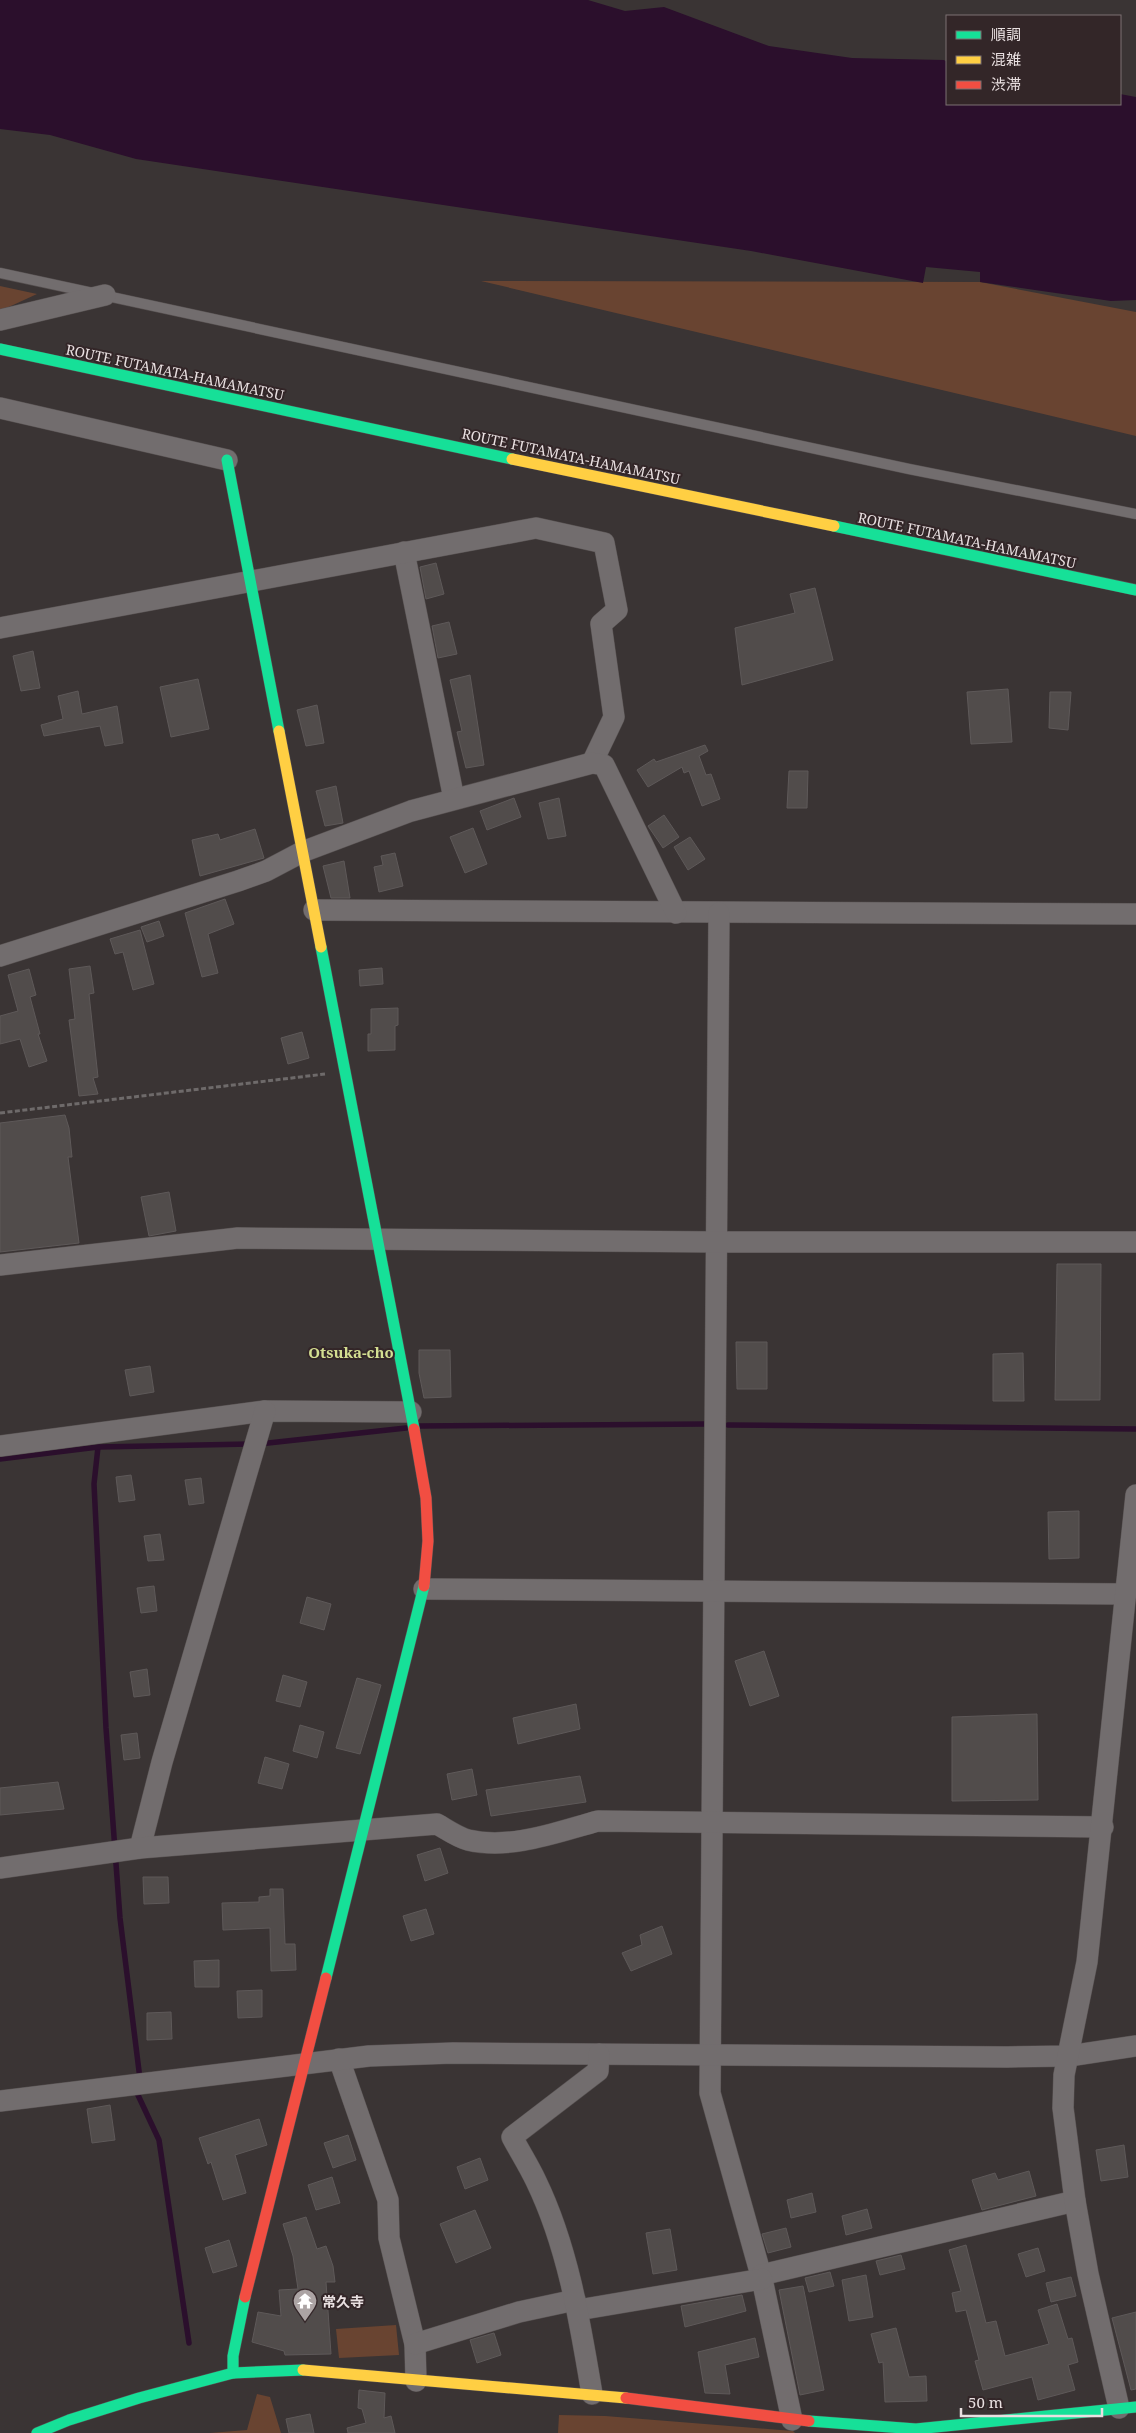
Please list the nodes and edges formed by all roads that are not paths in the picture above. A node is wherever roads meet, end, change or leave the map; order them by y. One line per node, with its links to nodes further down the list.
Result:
1 (0, 273): 2 (lane)
2 (105, 295): 3 (street); 7 (lane)
3 (0, 320)
4 (0, 349): 10 (street, ROUTE FUTAMATA-HAMAMATSU)
5 (0, 408): 6 (street)
6 (227, 460): 9 (street)
7 (1136, 514)
8 (404, 552): 9 (street); 12 (street); 13 (street)
9 (250, 581): 11 (street); 14 (street)
10 (1136, 590)
11 (0, 628)
12 (592, 763): 13 (street); 16 (street)
13 (454, 799): 14 (street)
14 (302, 852): 15 (street); 19 (street)
15 (314, 910): 16 (street); 20 (street)
16 (676, 913): 17 (street)
17 (719, 913): 18 (street); 21 (street)
18 (1136, 914)
19 (0, 956)
20 (378, 1238): 21 (street); 23 (street); 25 (street)
21 (717, 1242): 22 (street); 29 (street)
22 (1136, 1242)
23 (0, 1265)
24 (265, 1411): 25 (street); 26 (street); 34 (street)
25 (411, 1412): 28 (street)
26 (0, 1446)
27 (1136, 1495): 30 (street)
28 (424, 1589): 29 (street); 33 (street)
29 (713, 1589): 30 (street); 31 (street)
30 (1126, 1594): 32 (street)
31 (712, 1822): 32 (street); 33 (street); 38 (street)
32 (1102, 1827): 39 (street)
33 (364, 1829): 34 (street); 41 (street)
34 (124, 1850): 35 (street)
35 (0, 1868)
36 (1136, 2046): 39 (street)
37 (599, 2054): 38 (street); 40 (street); 45 (street)
38 (709, 2056): 39 (street); 44 (street)
39 (1069, 2056): 43 (street)
40 (339, 2059): 41 (street); 46 (street)
41 (305, 2064): 42 (street); 47 (street)
42 (0, 2101)
43 (1075, 2201): 44 (street); 50 (street)
44 (762, 2277): 45 (street); 51 (street)
45 (576, 2305): 46 (street); 49 (street)
46 (415, 2344): 48 (street)
47 (233, 2374): 48 (street); 52 (street)
48 (416, 2381): 49 (street)
49 (592, 2394): 51 (street)
50 (1128, 2407): 51 (street)
51 (792, 2420)
52 (37, 2433)

